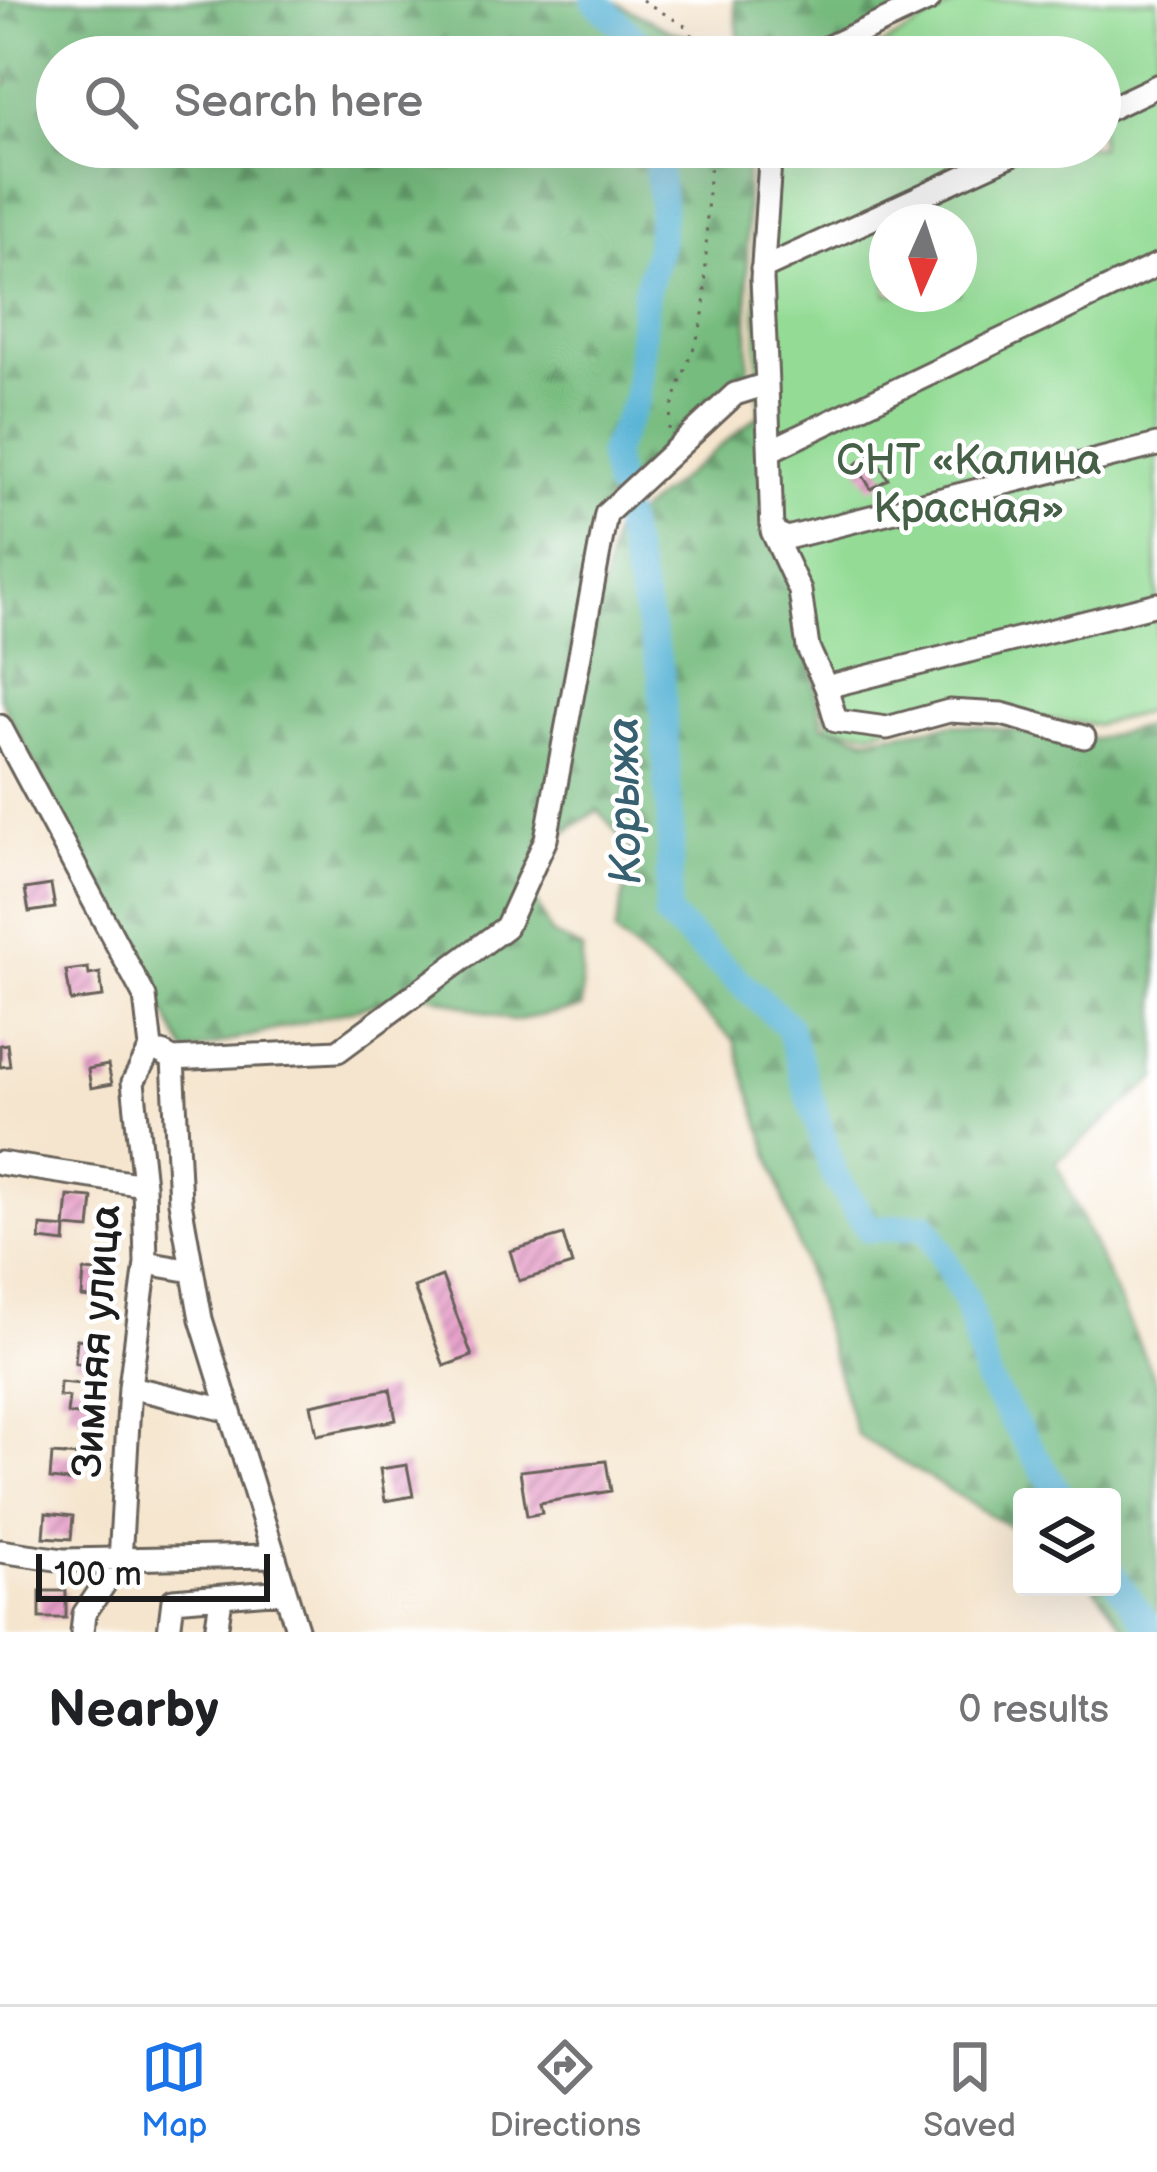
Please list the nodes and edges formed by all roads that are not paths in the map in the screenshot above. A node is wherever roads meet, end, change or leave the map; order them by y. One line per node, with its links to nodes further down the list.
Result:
1 (929, 0): 2 (street)
2 (852, 36)
3 (1157, 86): 4 (street)
4 (1121, 103)
5 (769, 168): 8 (street)
6 (982, 168): 8 (street)
7 (1157, 265): 11 (street)
8 (762, 269): 9 (street)
9 (767, 383): 11 (street); 18 (street)
10 (1157, 445): 12 (street)
11 (770, 450): 12 (street)
12 (772, 531): 14 (street)
13 (1157, 604): 14 (street)
14 (826, 687): 16 (street)
15 (0, 726): 17 (street, Зимняя улица)
16 (1084, 737)
17 (151, 1048): 18 (street); 20 (street, Зимняя улица)
18 (173, 1059): 22 (street)
19 (0, 1163): 20 (street)
20 (144, 1185): 21 (street, Зимняя улица)
21 (146, 1263): 22 (street); 23 (street, Зимняя улица)
22 (192, 1271): 24 (street)
23 (130, 1387): 24 (street); 27 (street, Зимняя улица)
24 (227, 1410): 26 (street)
25 (0, 1551): 27 (street)
26 (272, 1556): 27 (street); 28 (street)
27 (120, 1561): 30 (street)
28 (284, 1592): 29 (street); 33 (street)
29 (221, 1599): 31 (street); 32 (street)
30 (82, 1632)
31 (169, 1632)
32 (216, 1632)
33 (298, 1632)

